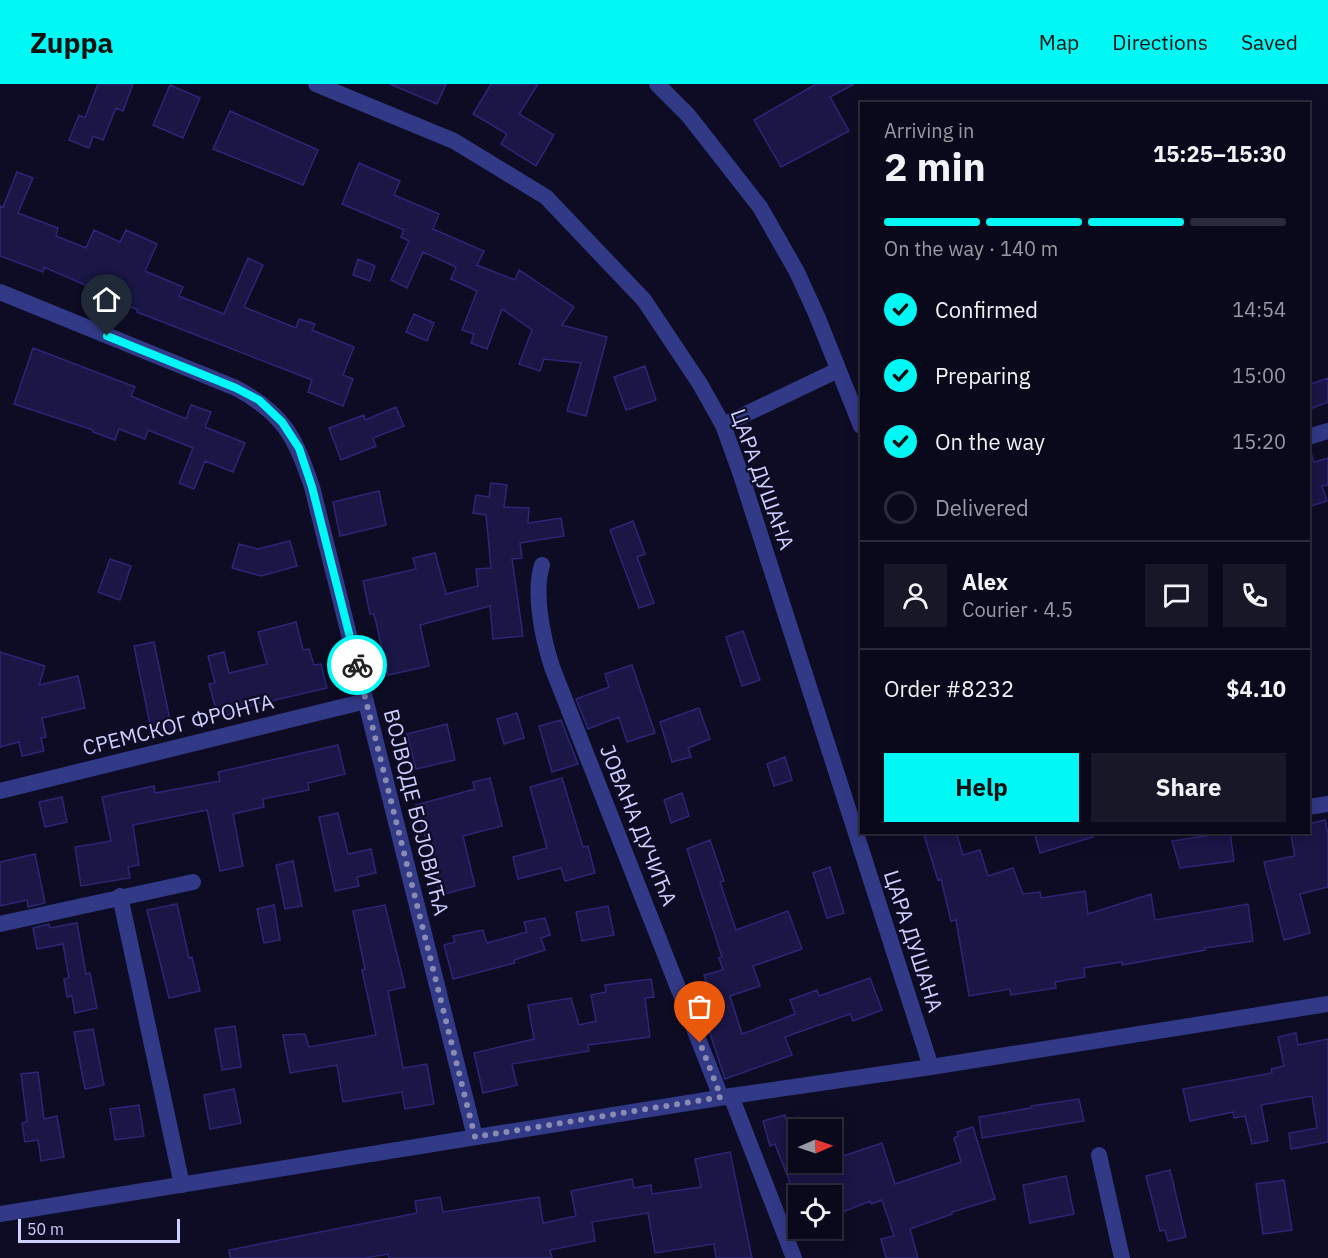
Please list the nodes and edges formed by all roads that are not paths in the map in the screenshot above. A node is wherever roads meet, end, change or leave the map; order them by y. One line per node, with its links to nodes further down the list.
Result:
1 (316, 84): 6 (street, ЦАРА ДУШАНА)
2 (657, 84): 4 (street)
3 (0, 292): 10 (street, ВОЈВОДЕ БОЈОВИЋА)
4 (838, 370): 5 (street); 6 (street)
5 (860, 424)
6 (723, 425): 18 (street, ЦАРА ДУШАНА)
7 (1328, 431): 8 (street)
8 (1310, 436)
9 (542, 565): 19 (street, ЈОВАНА ДУЧИЋА)
10 (366, 701): 11 (street, СРЕМСКОГ ФРОНТА); 20 (street, ВОЈВОДЕ БОЈОВИЋА)
11 (0, 791)
12 (1328, 804): 13 (street)
13 (1310, 807)
14 (193, 882): 15 (street)
15 (120, 897): 16 (street); 22 (street)
16 (0, 924)
17 (1328, 1004): 18 (street)
18 (931, 1067): 19 (street)
19 (726, 1097): 20 (street); 24 (street, ЈОВАНА ДУЧИЋА)
20 (475, 1137): 22 (street)
21 (1100, 1155): 25 (street)
22 (182, 1185): 23 (street)
23 (0, 1214)
24 (794, 1258)
25 (1122, 1258)

